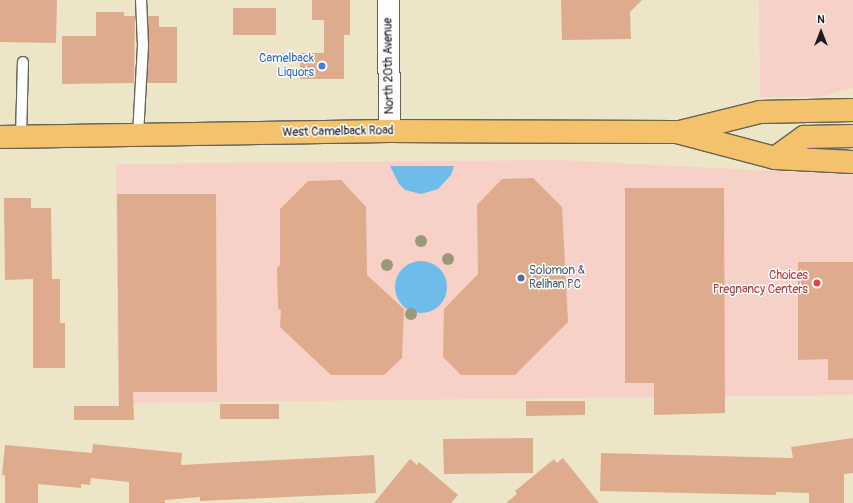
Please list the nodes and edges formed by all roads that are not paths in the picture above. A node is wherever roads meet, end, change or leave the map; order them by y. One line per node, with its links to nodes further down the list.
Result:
1 (141, 0): 7 (lane)
2 (388, 0): 5 (street, North 20th Avenue)
3 (23, 62): 10 (lane)
4 (853, 110): 6 (main road, West Camelback Road)
5 (389, 131): 6 (main road, West Camelback Road); 7 (main road, West Camelback Road)
6 (677, 132): 11 (main road, West Camelback Road)
7 (138, 135): 10 (main road, West Camelback Road)
8 (853, 136): 11 (main road)
9 (0, 137): 10 (main road, West Camelback Road)
10 (21, 137)
11 (775, 158): 12 (main road, West Camelback Road)
12 (853, 162)

